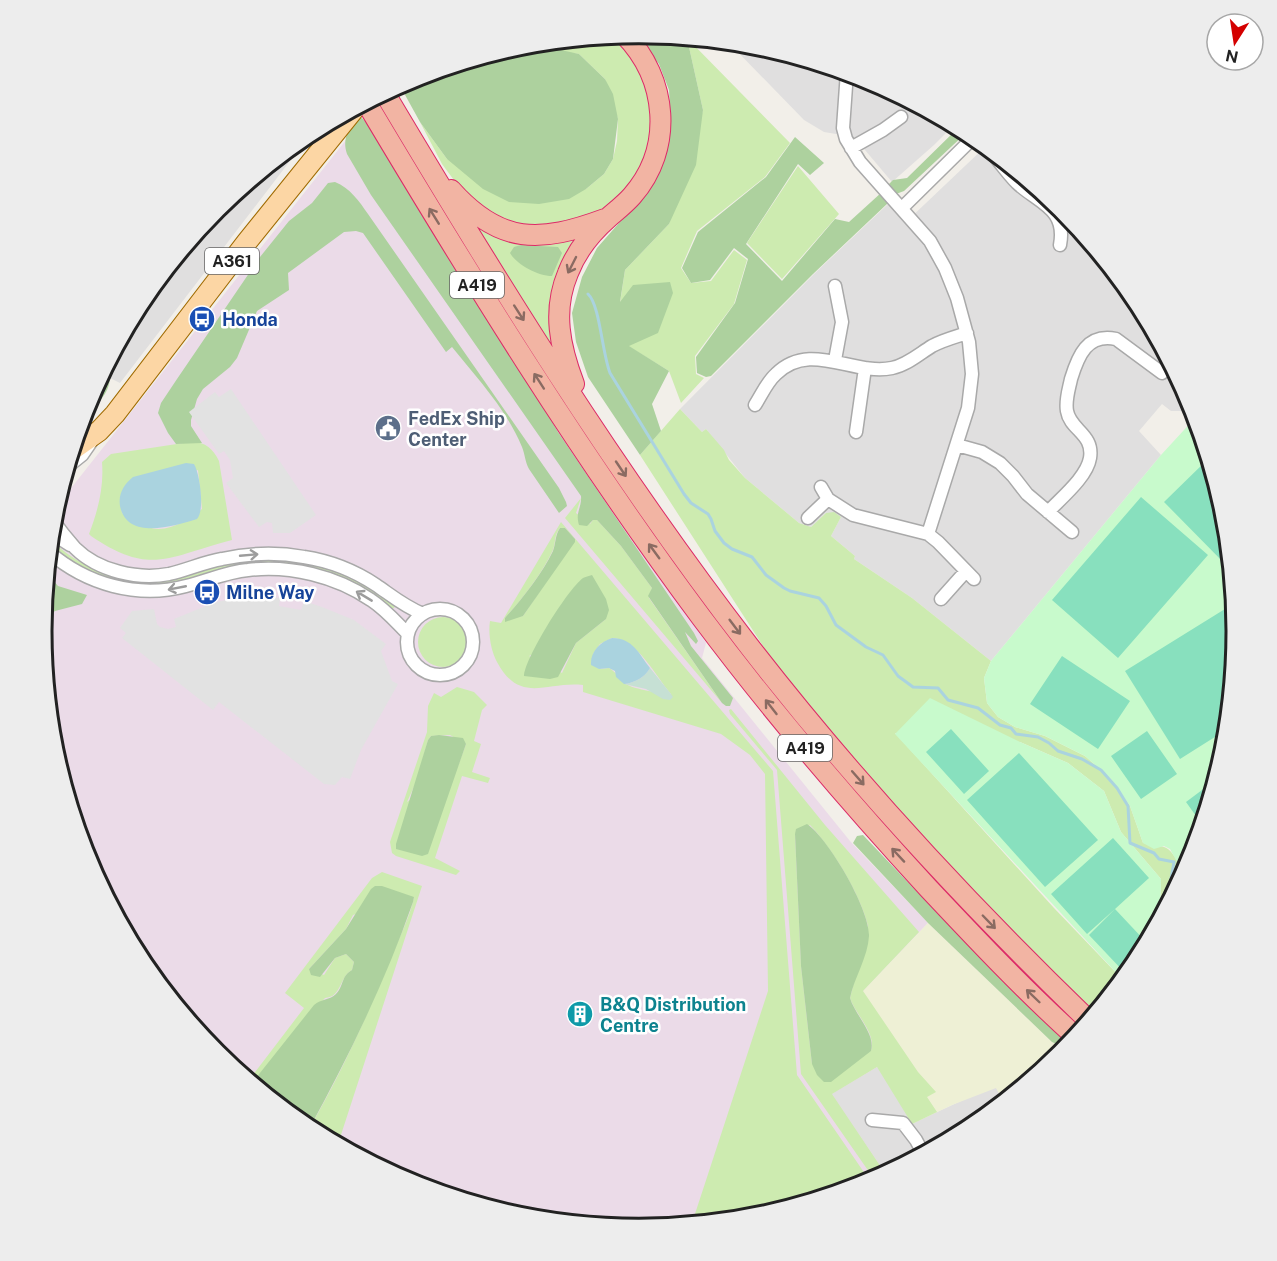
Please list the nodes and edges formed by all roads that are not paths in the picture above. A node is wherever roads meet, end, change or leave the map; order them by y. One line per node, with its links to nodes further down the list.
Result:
1 (633, 44): 14 (highway, A419)
2 (846, 82): 8 (street)
3 (388, 100): 9 (highway, A419)
4 (370, 109): 42 (highway, A419, one-way to 4)
5 (900, 117): 8 (street)
6 (342, 124): 24 (main road, A361)
7 (967, 144): 12 (street)
8 (851, 148): 12 (street)
9 (421, 156): 14 (highway, A419); 22 (highway, A419, one-way to 22)
10 (1014, 180): 11 (street)
11 (1030, 193)
12 (902, 208): 17 (street)
13 (1053, 214): 15 (street)
14 (607, 218): 22 (highway, A419, one-way to 22)
15 (1060, 245)
16 (836, 286): 18 (street)
17 (967, 333): 19 (street); 26 (street)
18 (835, 360): 19 (street); 21 (street)
19 (865, 368): 23 (street)
20 (1162, 373): 30 (street)
21 (755, 405)
22 (588, 420): 41 (highway, A419, one-way to 41)
23 (856, 432)
24 (96, 433): 25 (main road, A361); 27 (street)
25 (83, 442)
26 (957, 445): 30 (street); 34 (street)
27 (78, 459)
28 (821, 487): 29 (street)
29 (828, 499): 31 (street); 34 (street)
30 (1048, 512): 33 (street)
31 (808, 518)
32 (61, 530): 36 (street)
33 (1072, 532)
34 (928, 534): 38 (street)
35 (59, 538): 36 (street)
36 (74, 547): 39 (street, one-way to 39)
37 (57, 557): 40 (street, one-way to 37)
38 (941, 599)
39 (423, 614): 40 (street); 40 (street)
40 (408, 634)
41 (1083, 1015)
42 (1068, 1031)
43 (872, 1120): 44 (street)
44 (919, 1146)

